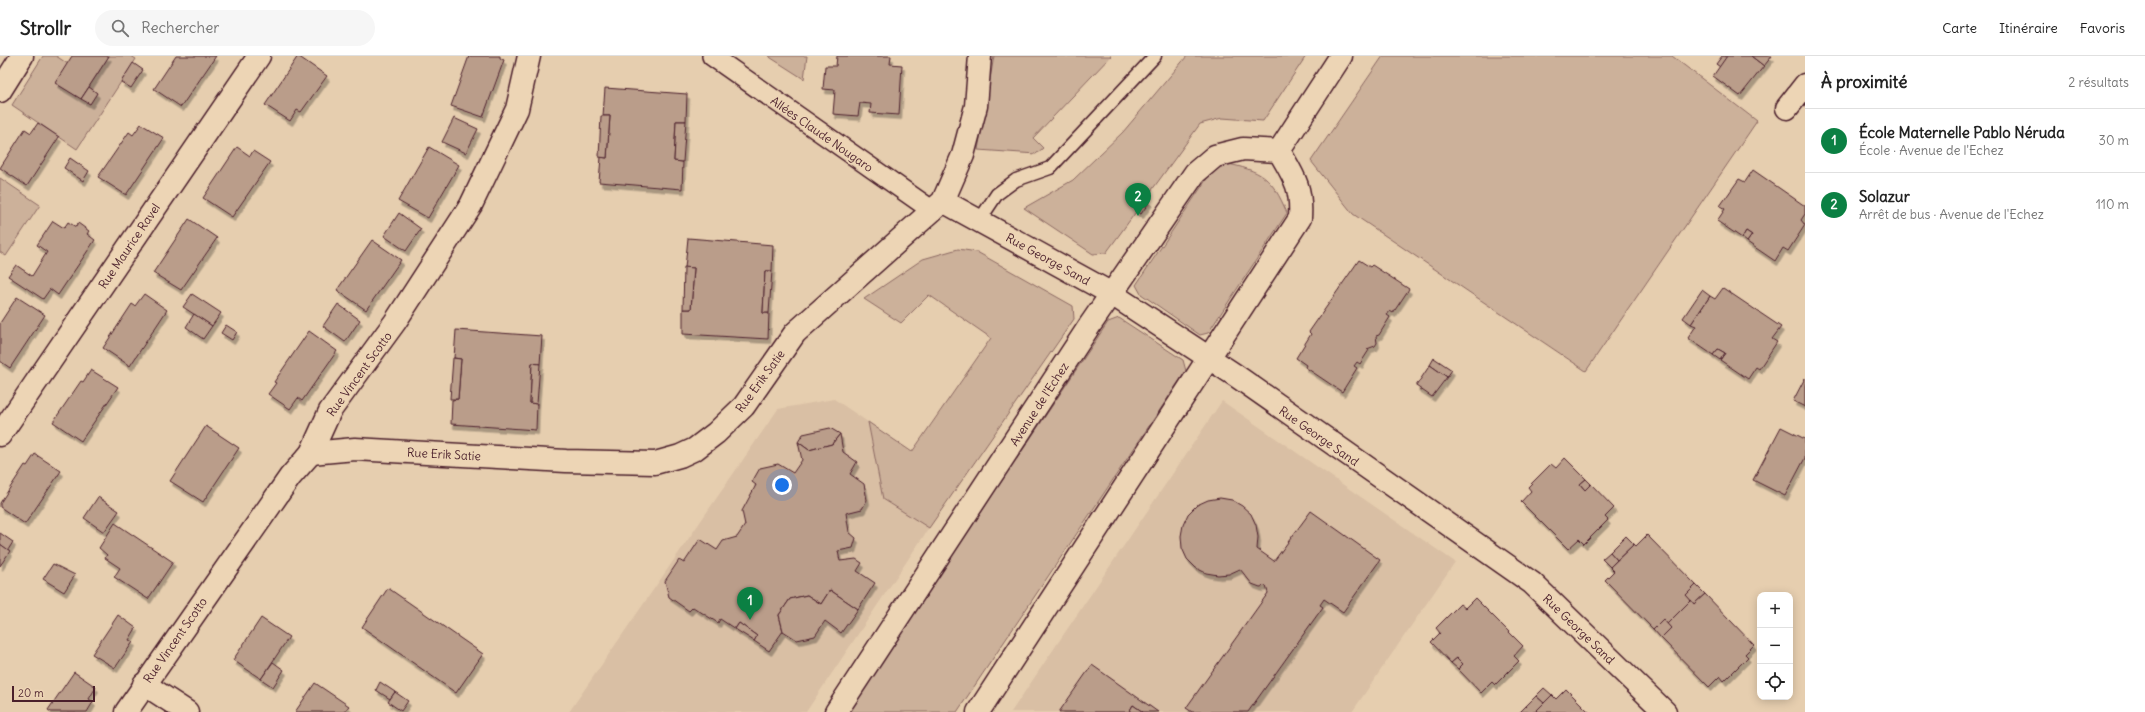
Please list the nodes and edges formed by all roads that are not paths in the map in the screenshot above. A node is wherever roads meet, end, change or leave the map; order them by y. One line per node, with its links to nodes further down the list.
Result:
1 (22, 56): 9 (street)
2 (259, 56): 16 (street, Rue Maurice Ravel)
3 (529, 56): 17 (street, Rue Vincent Scotto)
4 (712, 56): 12 (street, Allées Claude Nougaro)
5 (980, 56): 12 (street, Rue Erik Satie)
6 (1155, 56): 13 (lane)
7 (1341, 56): 11 (street)
8 (1805, 86): 10 (street)
9 (0, 90)
10 (1787, 108)
11 (1278, 151): 14 (street, Avenue de l'Echez); 15 (street)
12 (938, 206): 13 (street, Rue George Sand); 17 (street, Rue Erik Satie)
13 (979, 221): 14 (street, Rue George Sand)
14 (1112, 294): 15 (street, Rue George Sand); 21 (street, Avenue de l'Echez)
15 (1210, 359): 22 (street); 23 (street, Rue George Sand)
16 (0, 435)
17 (311, 453): 18 (street, Rue Vincent Scotto)
18 (144, 684): 19 (street, Rue Vincent Scotto); 20 (street)
19 (126, 712)
20 (187, 712)
21 (836, 712)
22 (978, 712)
23 (1665, 712)

